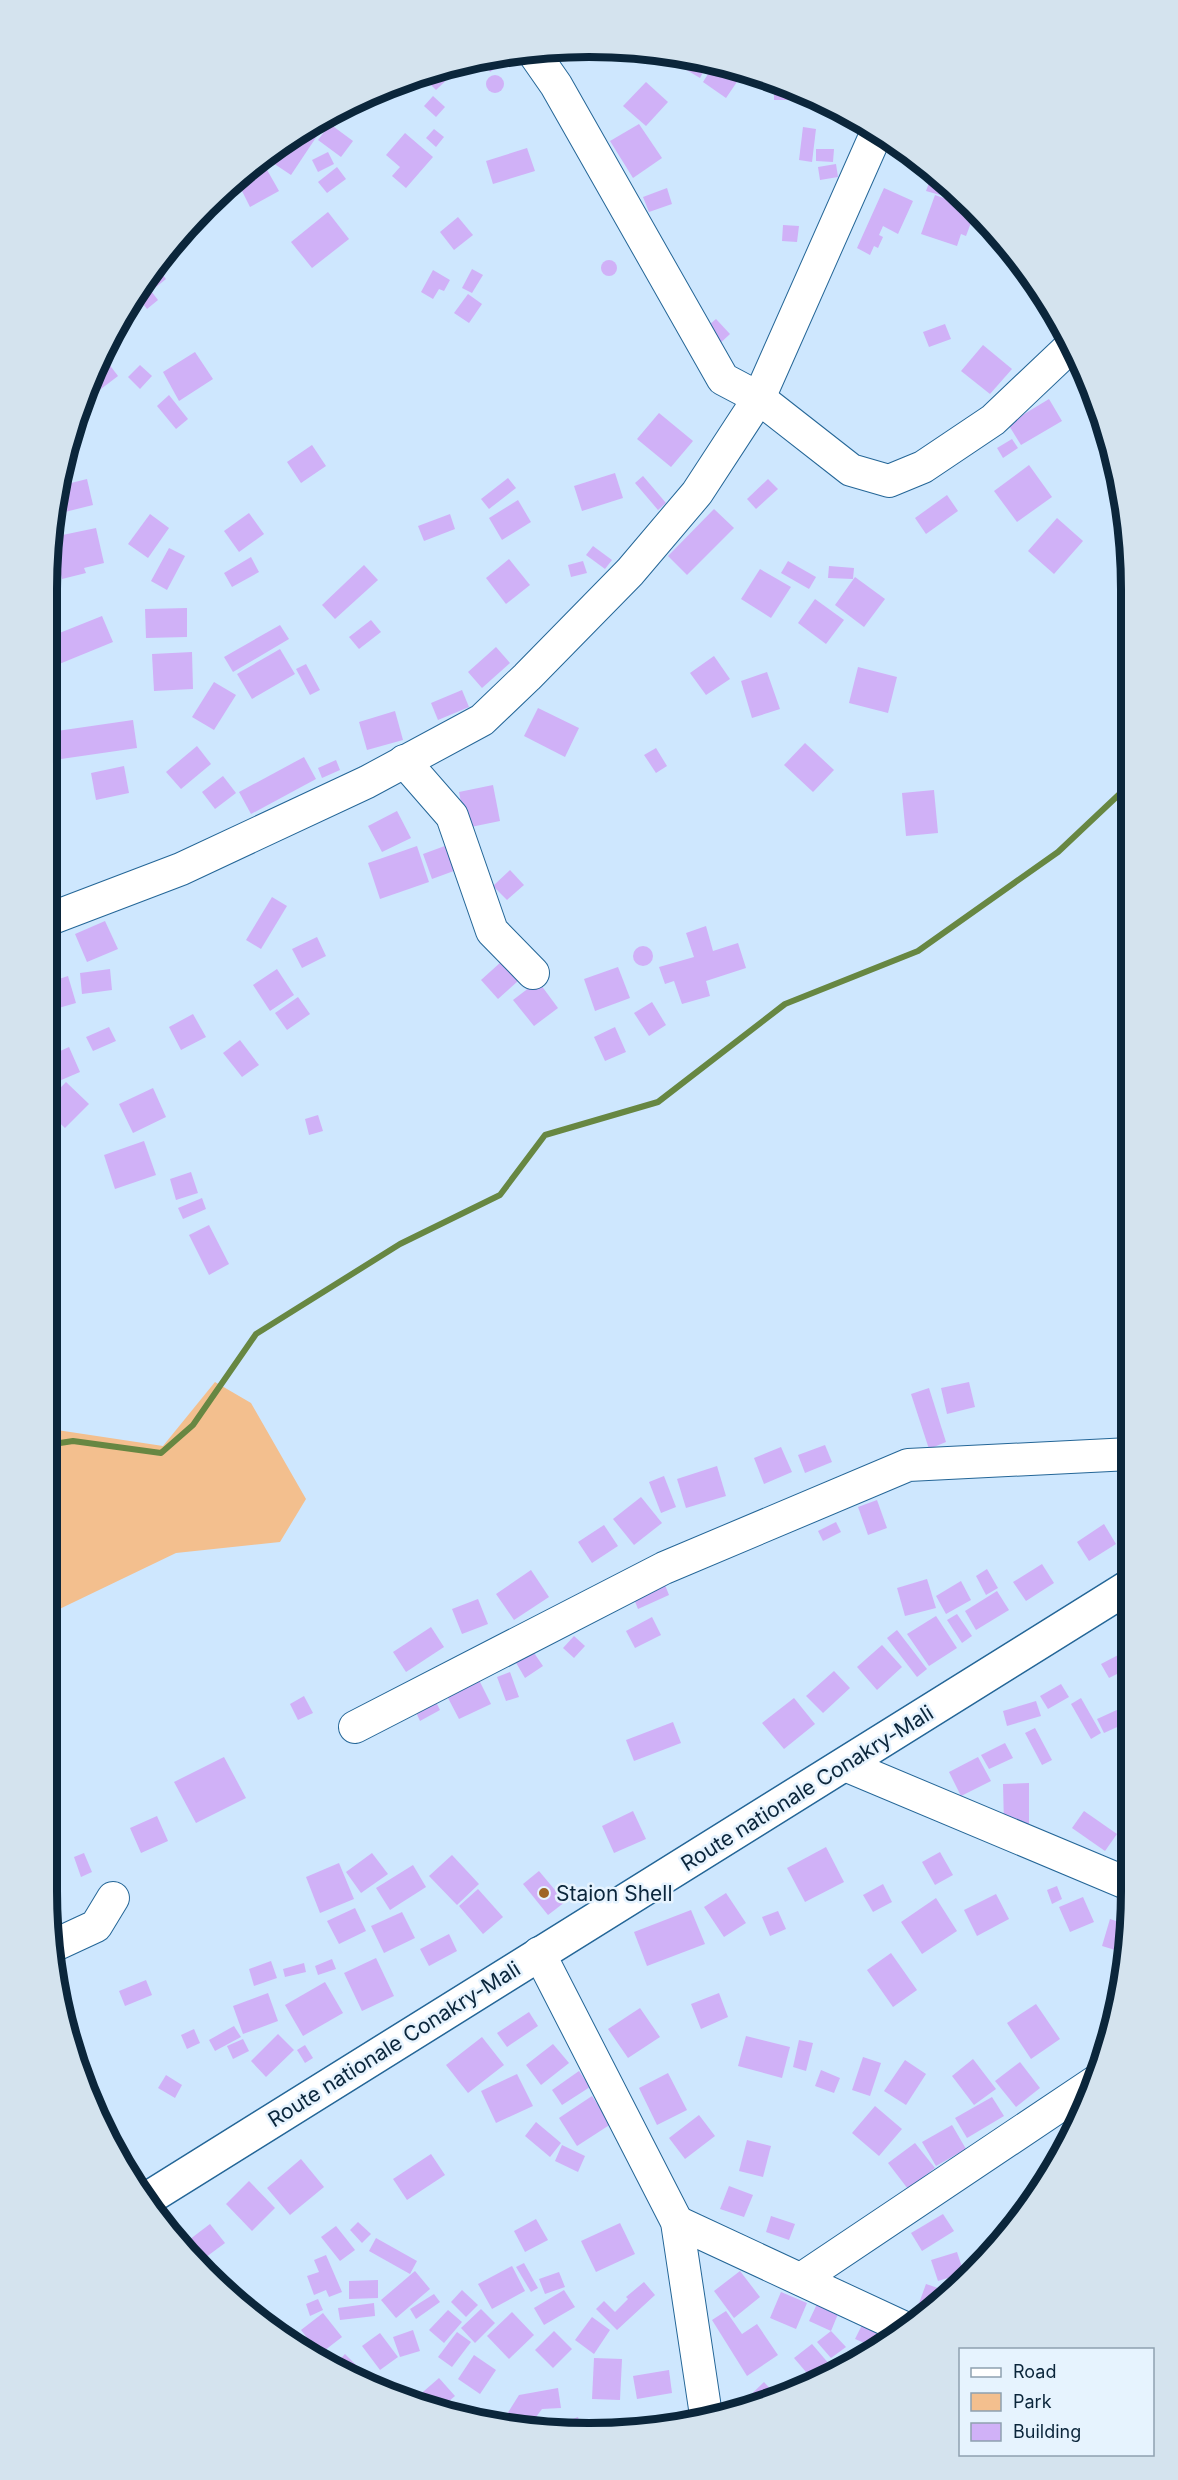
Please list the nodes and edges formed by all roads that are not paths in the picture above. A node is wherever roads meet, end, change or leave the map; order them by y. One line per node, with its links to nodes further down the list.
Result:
1 (538, 60): 4 (street)
2 (873, 140): 4 (street)
3 (1065, 352): 4 (street)
4 (759, 398): 5 (street)
5 (404, 761): 6 (street); 7 (street)
6 (57, 916)
7 (533, 973)
8 (1121, 1454): 10 (street)
9 (1121, 1592): 11 (highway, Route nationale Conakry-Mali)
10 (355, 1727)
11 (845, 1765): 12 (street); 15 (highway, Route nationale Conakry-Mali)
12 (1121, 1881)
13 (113, 1898): 14 (street)
14 (60, 1943)
15 (539, 1953): 17 (highway, Route nationale Conakry-Mali); 18 (street)
16 (1083, 2090): 19 (street)
17 (153, 2195)
18 (677, 2222): 19 (street); 21 (street)
19 (801, 2278): 20 (street)
20 (897, 2324)
21 (705, 2410)

